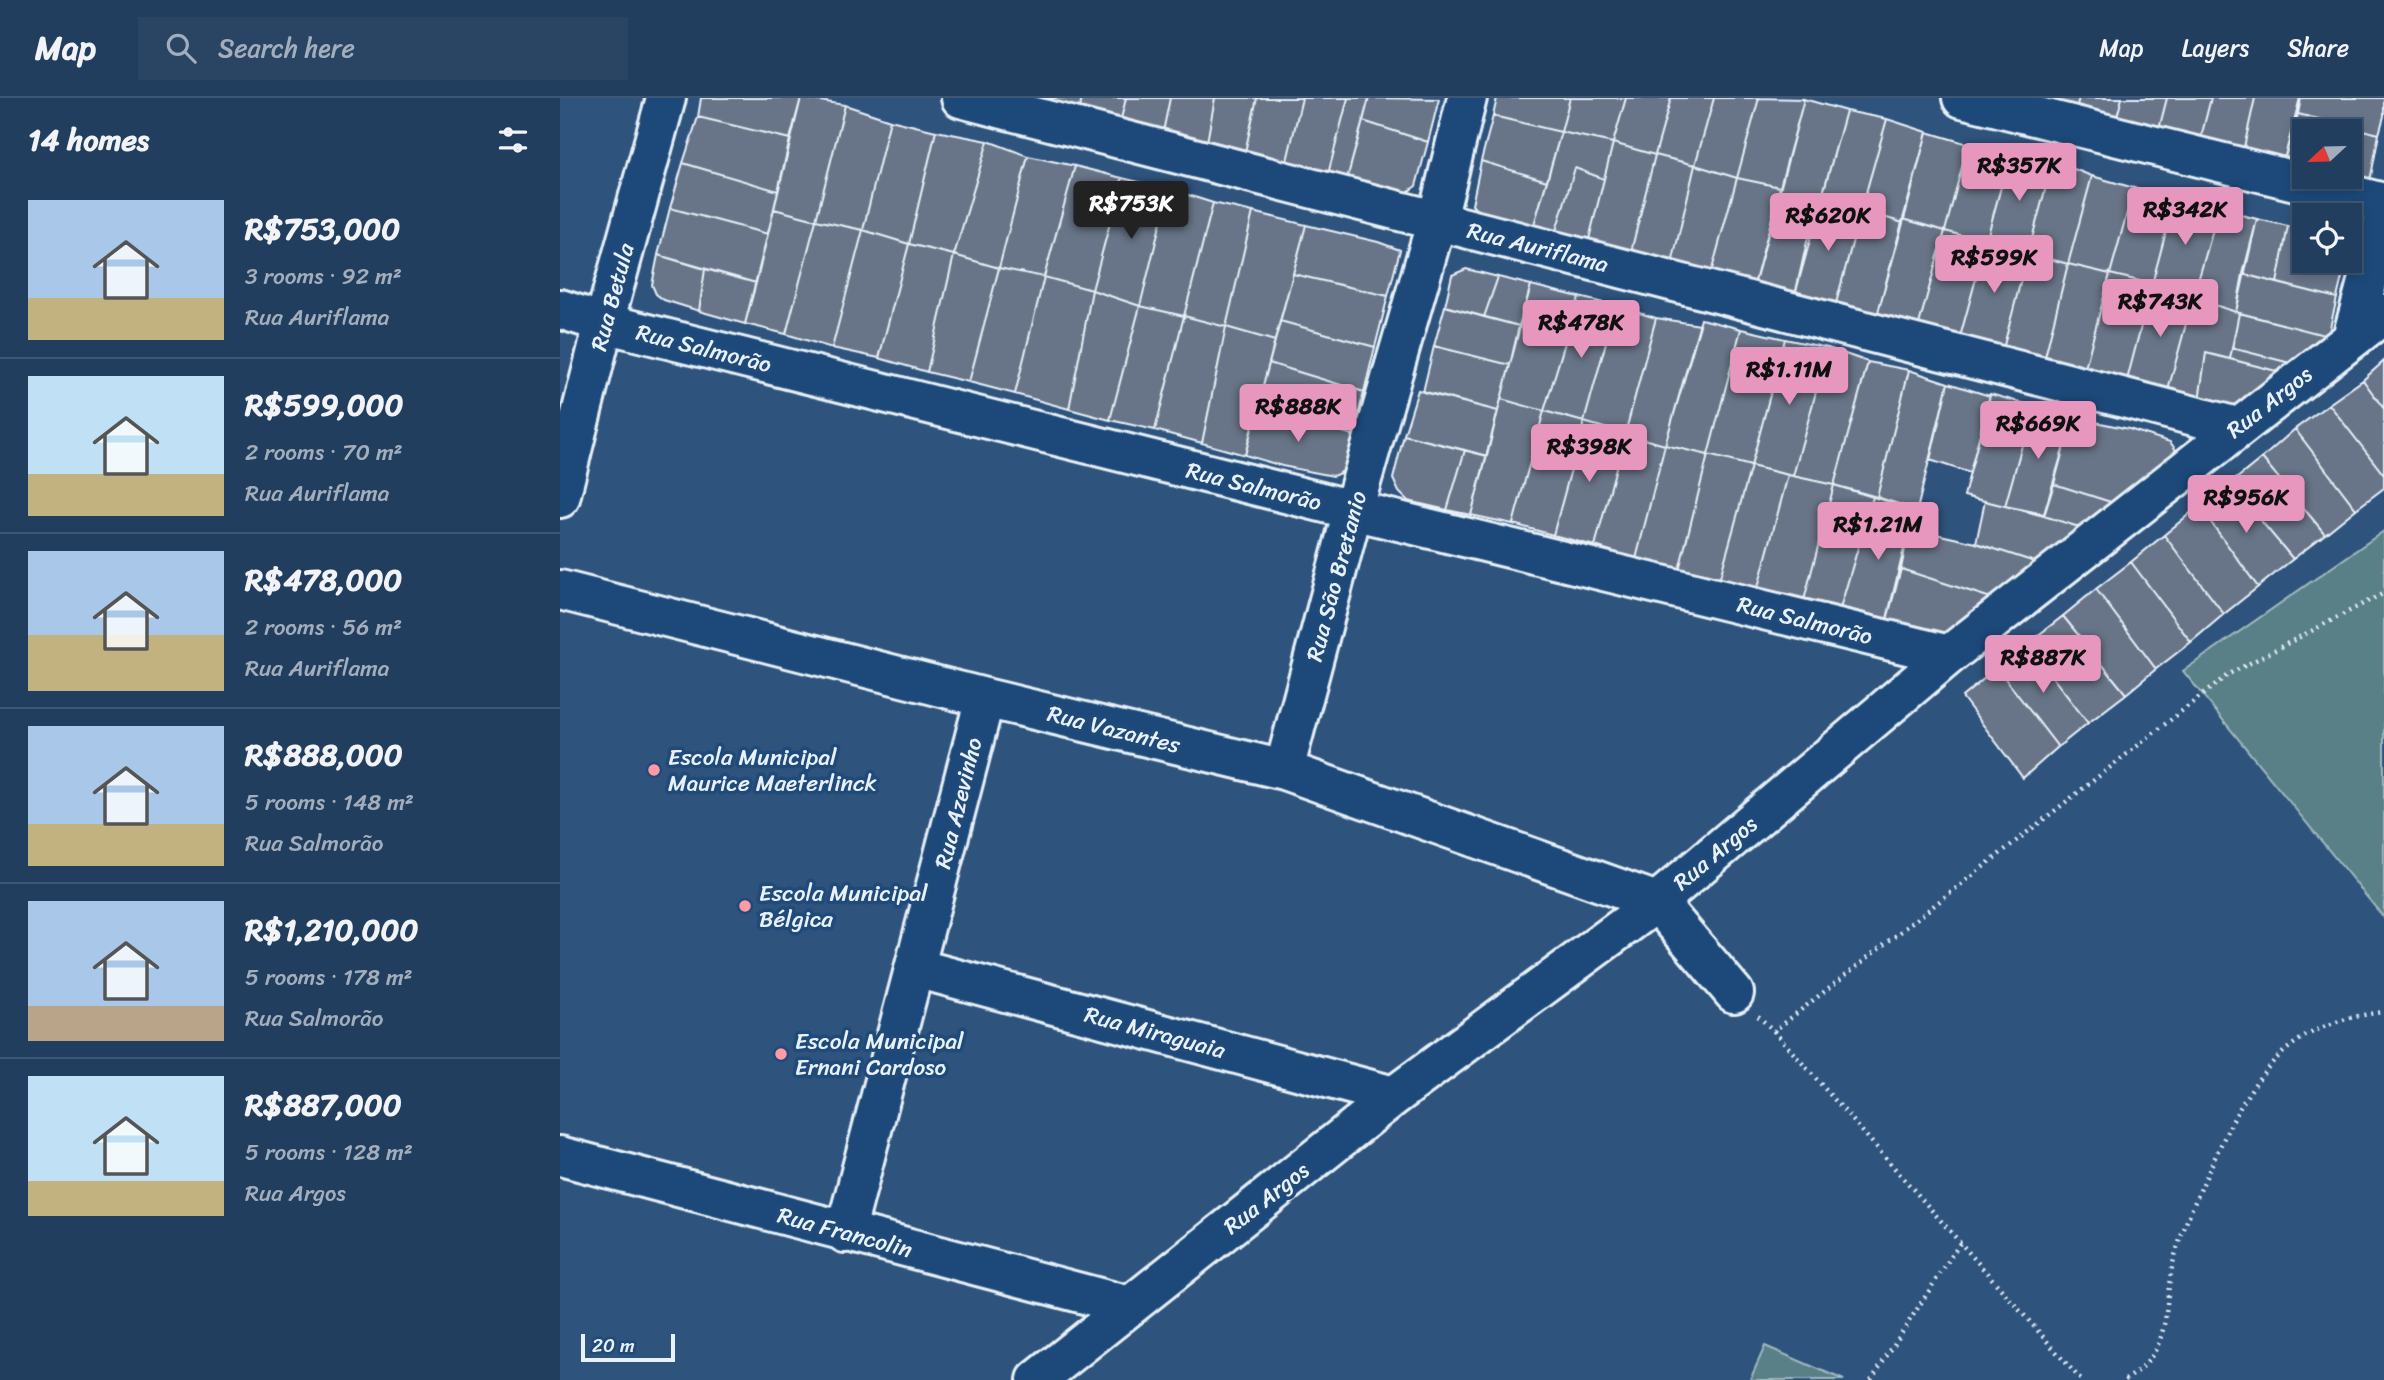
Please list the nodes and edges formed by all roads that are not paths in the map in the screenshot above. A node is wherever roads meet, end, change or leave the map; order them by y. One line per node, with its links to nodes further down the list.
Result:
1 (666, 98): 10 (street, Rua Betula)
2 (961, 98): 6 (street, Rua Auriflama)
3 (1467, 98): 6 (street, Rua São Bretanio)
4 (1962, 98): 5 (street)
5 (2384, 203)
6 (1437, 220): 12 (street, Rua Auriflama); 14 (street, Rua São Bretanio)
7 (2384, 220): 11 (street)
8 (560, 309): 10 (street, Rua Salmorão)
9 (2384, 314): 11 (street, Rua Argos)
10 (604, 323): 13 (street, Rua Betula); 14 (street, Rua Salmorão)
11 (2352, 338): 12 (street, Rua Argos)
12 (2237, 427): 16 (street, Rua Argos)
13 (560, 498)
14 (1353, 510): 16 (street, Rua Salmorão); 18 (street, Rua São Bretanio)
15 (560, 590): 17 (street, Rua Vazantes)
16 (1949, 655): 19 (street, Rua Argos)
17 (985, 698): 18 (street, Rua Vazantes); 20 (street, Rua Azevinho)
18 (1284, 770): 19 (street, Rua Vazantes)
19 (1657, 902): 21 (street); 22 (street, Rua Argos)
20 (916, 968): 22 (street, Rua Miraguaia); 24 (street, Rua Azevinho)
21 (1734, 993)
22 (1394, 1096): 25 (street, Rua Argos)
23 (560, 1156): 24 (street, Rua Francolin)
24 (845, 1233): 25 (street, Rua Francolin)
25 (1130, 1306): 26 (street, Rua Argos)
26 (1037, 1380)

